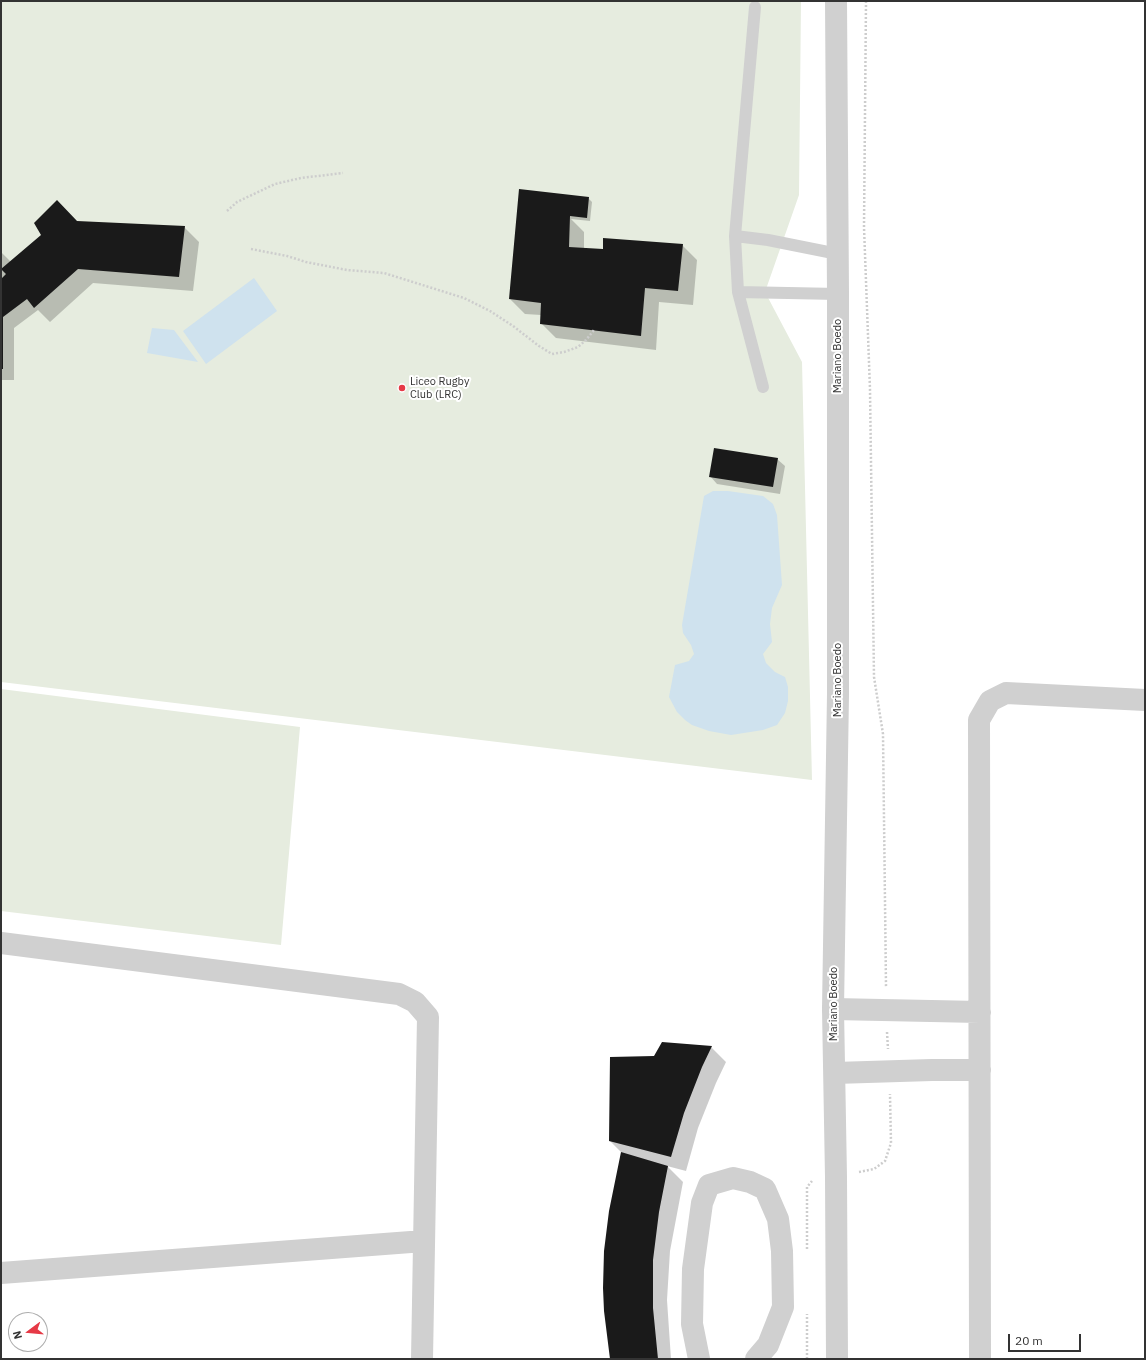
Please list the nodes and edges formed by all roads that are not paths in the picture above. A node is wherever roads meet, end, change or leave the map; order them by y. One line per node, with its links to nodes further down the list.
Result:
1 (836, 1): 4 (street, Mariano Boedo)
2 (755, 7): 3 (lane)
3 (736, 236): 4 (lane); 5 (lane)
4 (838, 254): 6 (street, Mariano Boedo)
5 (738, 292): 6 (lane); 7 (lane)
6 (838, 294): 10 (street, Mariano Boedo)
7 (763, 388)
8 (1145, 700): 11 (street)
9 (1, 943): 14 (street)
10 (833, 1008): 11 (street); 13 (street, Mariano Boedo)
11 (980, 1012): 12 (street)
12 (980, 1070): 13 (street); 20 (street)
13 (835, 1073): 19 (street, Mariano Boedo)
14 (424, 1241): 15 (street); 16 (street)
15 (1, 1273)
16 (422, 1359)
17 (699, 1359): 18 (street)
18 (756, 1359)
19 (837, 1359)
20 (980, 1359)

